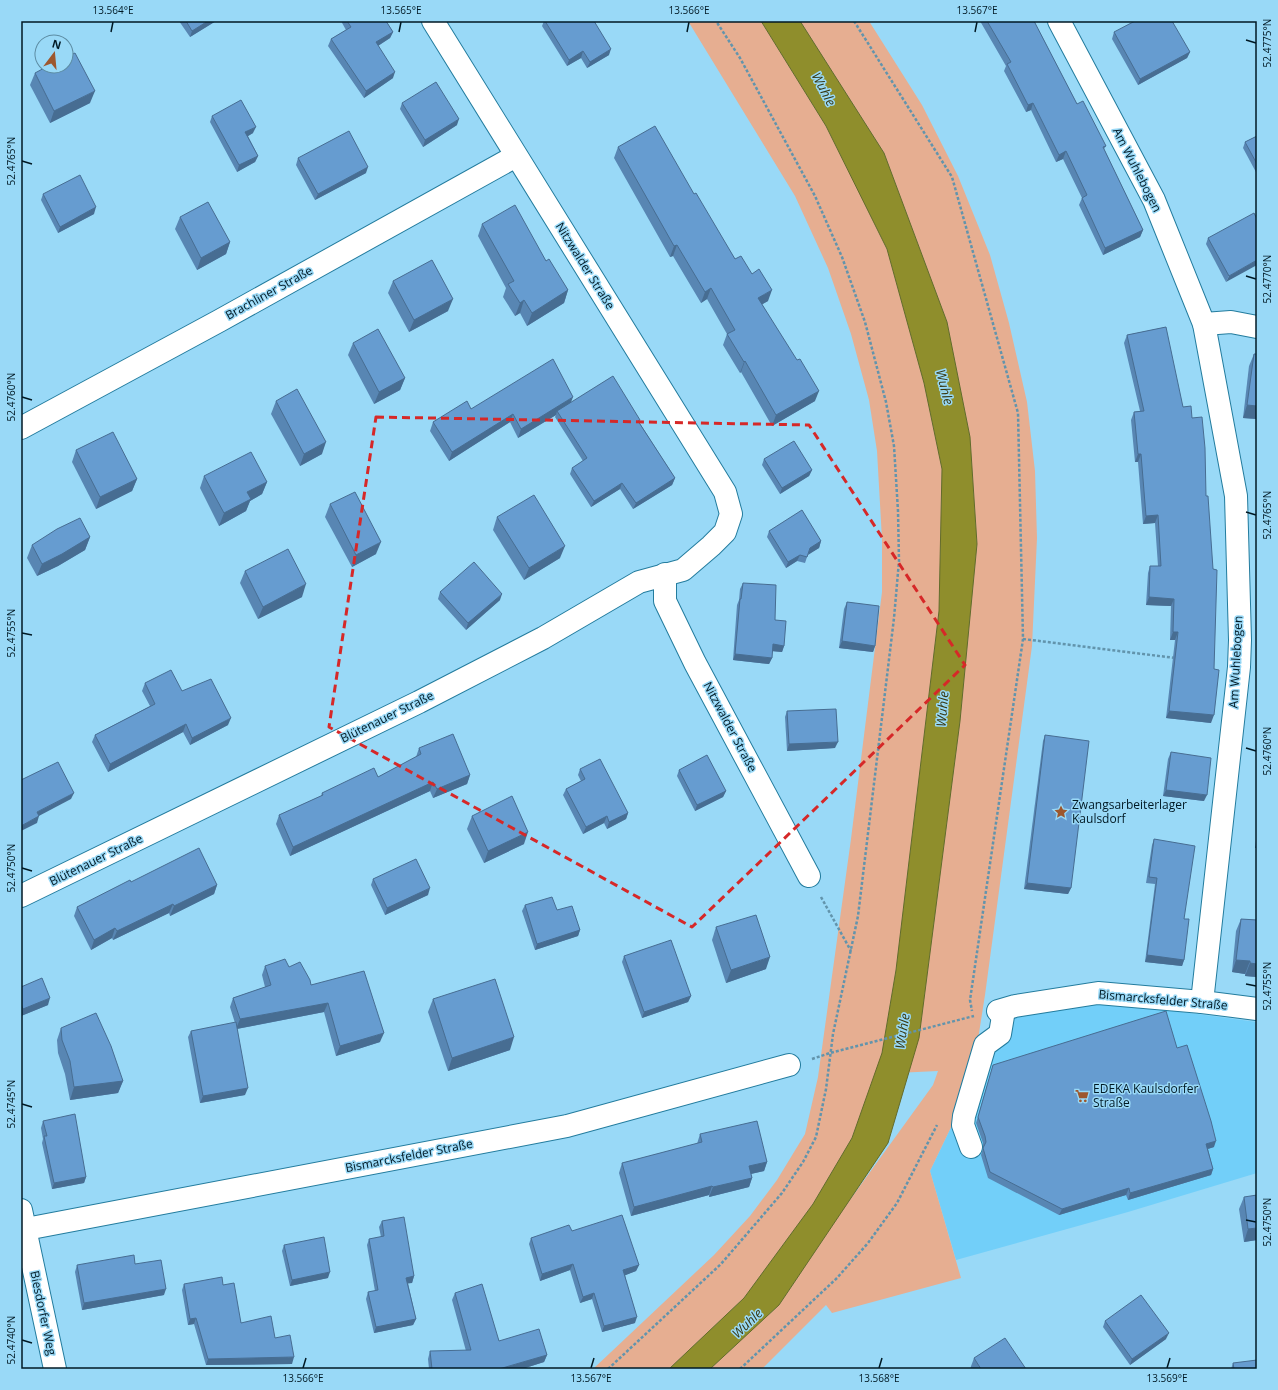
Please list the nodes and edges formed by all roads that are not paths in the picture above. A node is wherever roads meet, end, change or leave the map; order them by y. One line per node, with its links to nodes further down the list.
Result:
1 (433, 21): 3 (street, Nitzwalder Straße)
2 (1059, 21): 4 (street, Am Wuhlebogen)
3 (516, 156): 6 (street, Brachliner Straße); 7 (street, Nitzwalder Straße)
4 (1204, 324): 5 (street); 11 (street, Am Wuhlebogen)
5 (1257, 327)
6 (21, 428)
7 (731, 514): 8 (street, Blütenauer Straße)
8 (665, 574): 9 (street, Nitzwalder Straße); 10 (street, Blütenauer Straße)
9 (809, 876)
10 (21, 896)
11 (1202, 1002): 12 (street, Bismarcksfelder Straße); 14 (street, Bismarcksfelder Straße)
12 (1257, 1009)
13 (789, 1065): 15 (street, Bismarcksfelder Straße)
14 (971, 1147)
15 (23, 1220): 16 (street, Biesdorfer Weg)
16 (55, 1369)

